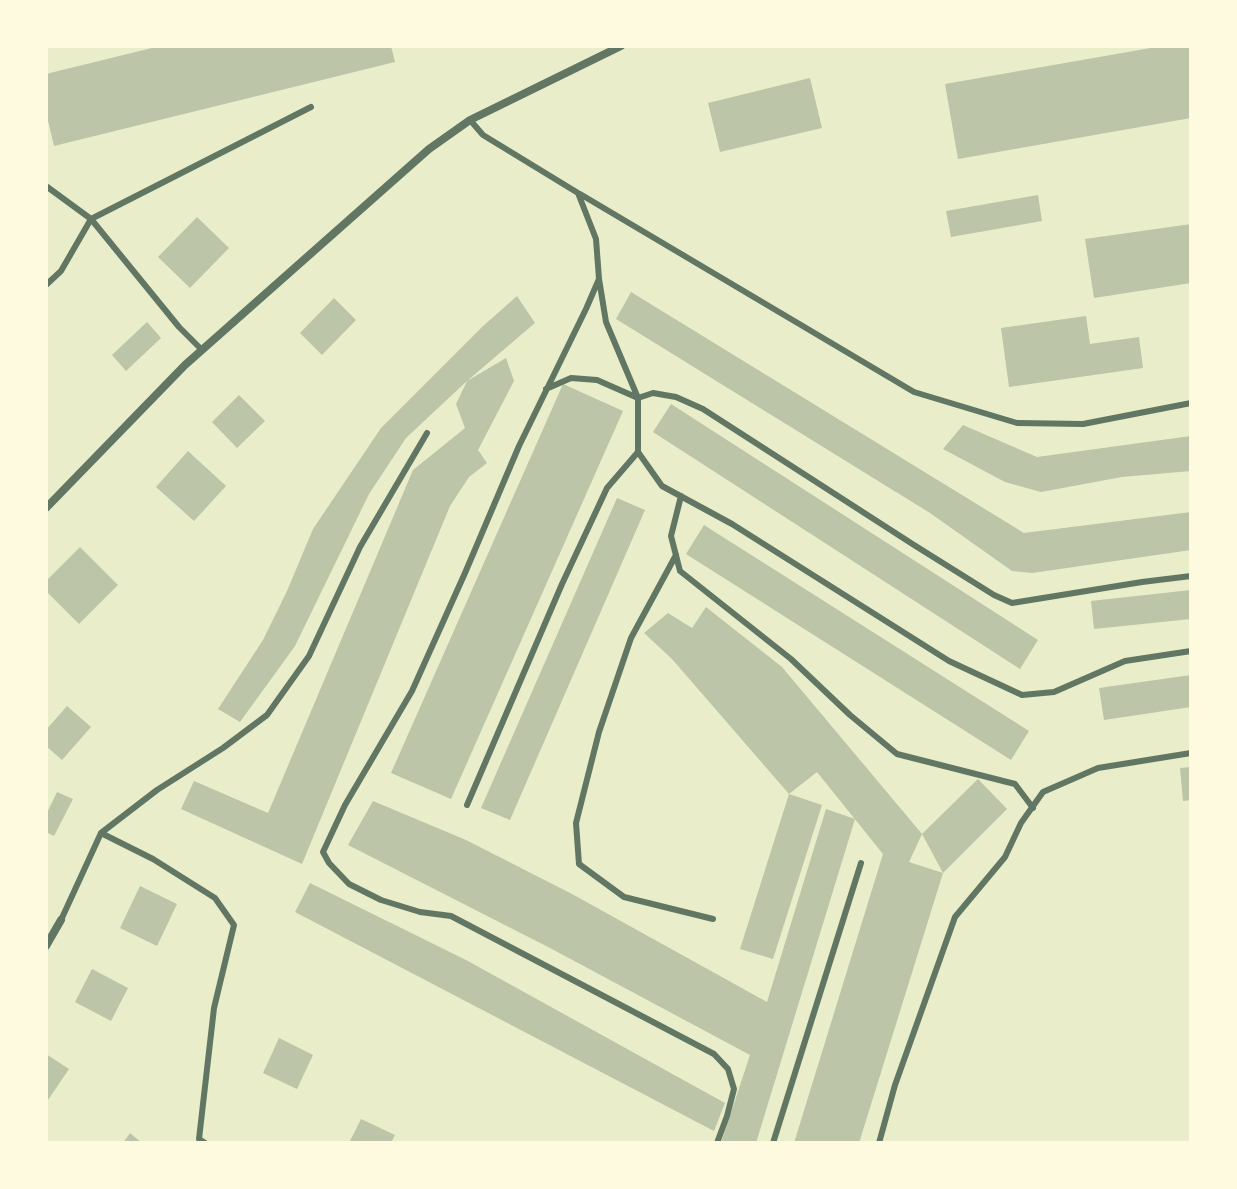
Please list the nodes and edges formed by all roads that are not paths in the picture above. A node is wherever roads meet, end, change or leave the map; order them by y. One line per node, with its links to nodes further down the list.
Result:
1 (621, 46): 3 (street)
2 (311, 107): 6 (lane)
3 (470, 120): 5 (lane); 9 (street)
4 (46, 186): 6 (lane)
5 (578, 193): 7 (lane); 12 (lane)
6 (91, 219): 8 (lane); 9 (lane)
7 (599, 279): 10 (lane); 11 (lane)
8 (46, 285)
9 (202, 350): 16 (street)
10 (546, 389): 11 (lane); 29 (lane)
11 (638, 398): 14 (lane); 18 (lane)
12 (1191, 403)
13 (427, 433): 23 (lane)
14 (638, 452): 15 (lane); 21 (lane)
15 (681, 496): 17 (lane); 19 (lane)
16 (46, 508)
17 (676, 555): 22 (lane); 25 (lane)
18 (1191, 576)
19 (1191, 651)
20 (1191, 753): 22 (lane)
21 (467, 805)
22 (1033, 808): 31 (lane)
23 (101, 833): 26 (lane); 28 (lane)
24 (861, 863): 30 (lane)
25 (713, 919)
26 (61, 920): 27 (street)
27 (46, 946)
28 (205, 1143)
29 (717, 1143)
30 (773, 1143)
31 (879, 1143)

